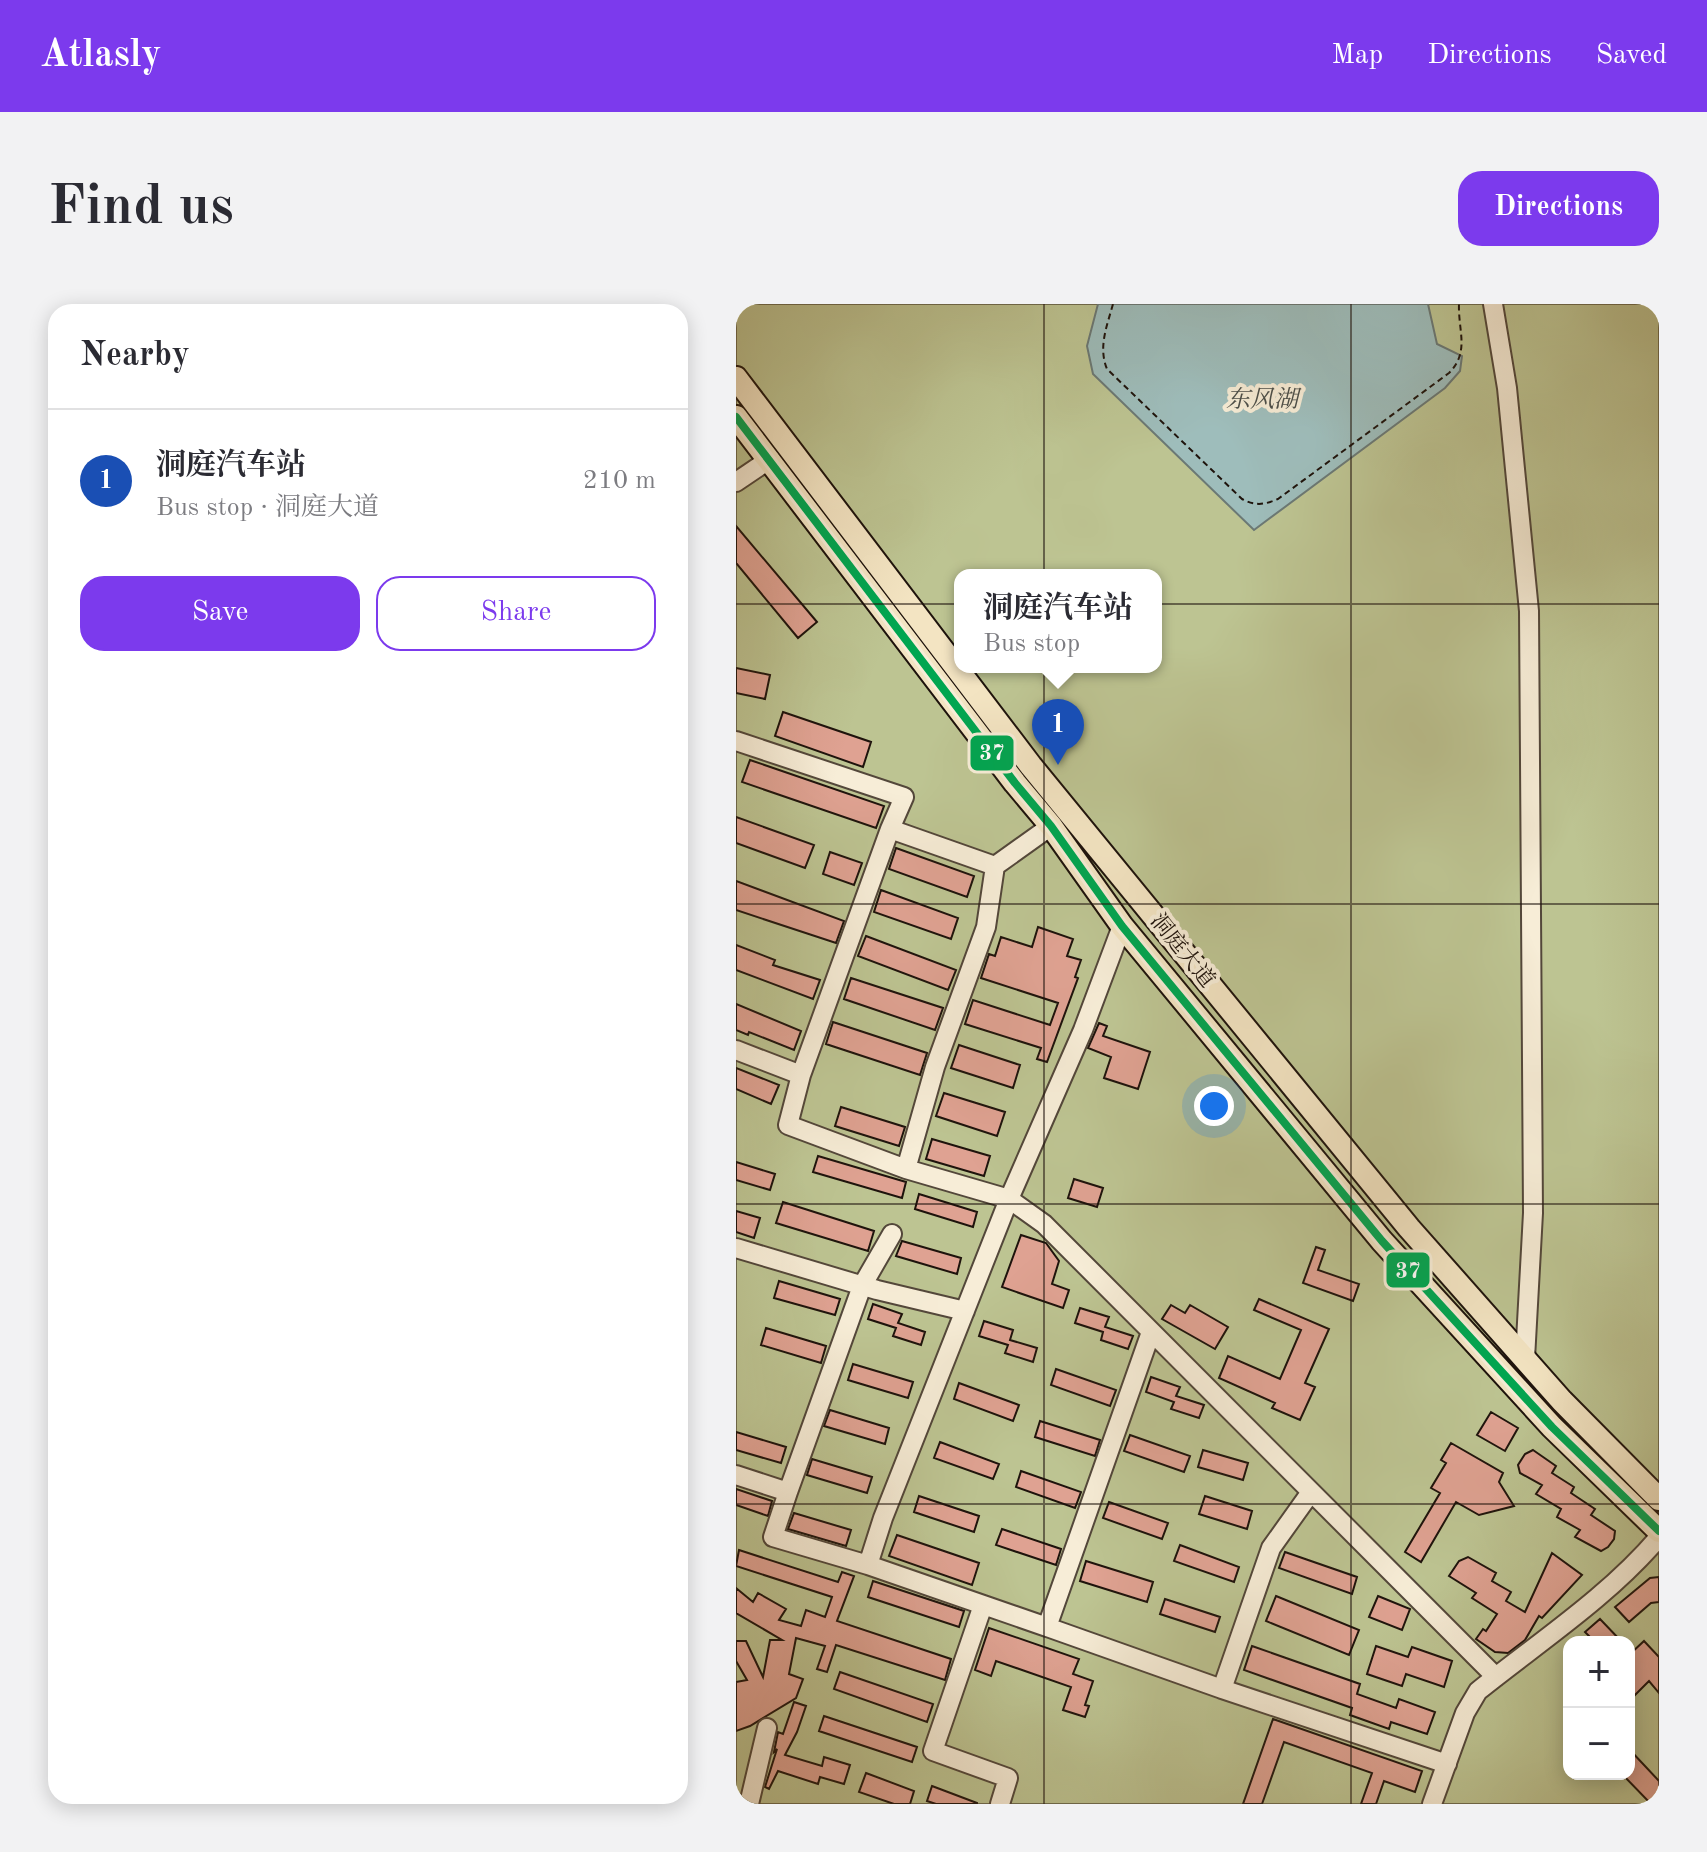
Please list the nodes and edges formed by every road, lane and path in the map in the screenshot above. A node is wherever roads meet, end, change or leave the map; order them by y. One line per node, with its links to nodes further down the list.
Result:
1 (1113, 304): 2 (path)
2 (1459, 304)
3 (1493, 304): 24 (street)
4 (736, 378): 8 (main road, 洞庭大道)
5 (736, 417): 6 (main road, 洞庭大道)
6 (770, 459): 7 (street); 11 (main road, 洞庭大道)
7 (736, 482)
8 (954, 665)
9 (960, 673): 24 (main road, 洞庭大道)
10 (736, 741): 12 (street)
11 (1051, 826): 13 (street); 14 (main road, 洞庭大道)
12 (890, 829): 13 (street); 16 (street)
13 (995, 866): 17 (street)
14 (1122, 926): 18 (street); 29 (main road, 洞庭大道)
15 (736, 1050): 16 (street)
16 (801, 1075): 17 (street)
17 (906, 1169): 18 (street)
18 (1009, 1199): 22 (street); 23 (street)
19 (892, 1234): 21 (street)
20 (736, 1248): 21 (street)
21 (862, 1286): 22 (street); 26 (street)
22 (965, 1311): 31 (street)
23 (1151, 1332): 27 (street); 33 (street)
24 (1525, 1359): 28 (main road, 洞庭大道)
25 (736, 1475): 26 (street)
26 (788, 1492): 31 (street)
27 (1311, 1492): 34 (street); 35 (street)
28 (1659, 1499)
29 (1659, 1531)
30 (1659, 1537): 34 (street)
31 (868, 1565): 32 (street)
32 (983, 1605): 33 (street); 39 (street)
33 (1047, 1627): 35 (street)
34 (1496, 1677): 37 (street)
35 (1222, 1689): 37 (street)
36 (767, 1728): 38 (street)
37 (1447, 1764): 40 (street)
38 (749, 1804)
39 (1000, 1804)
40 (1432, 1804)

